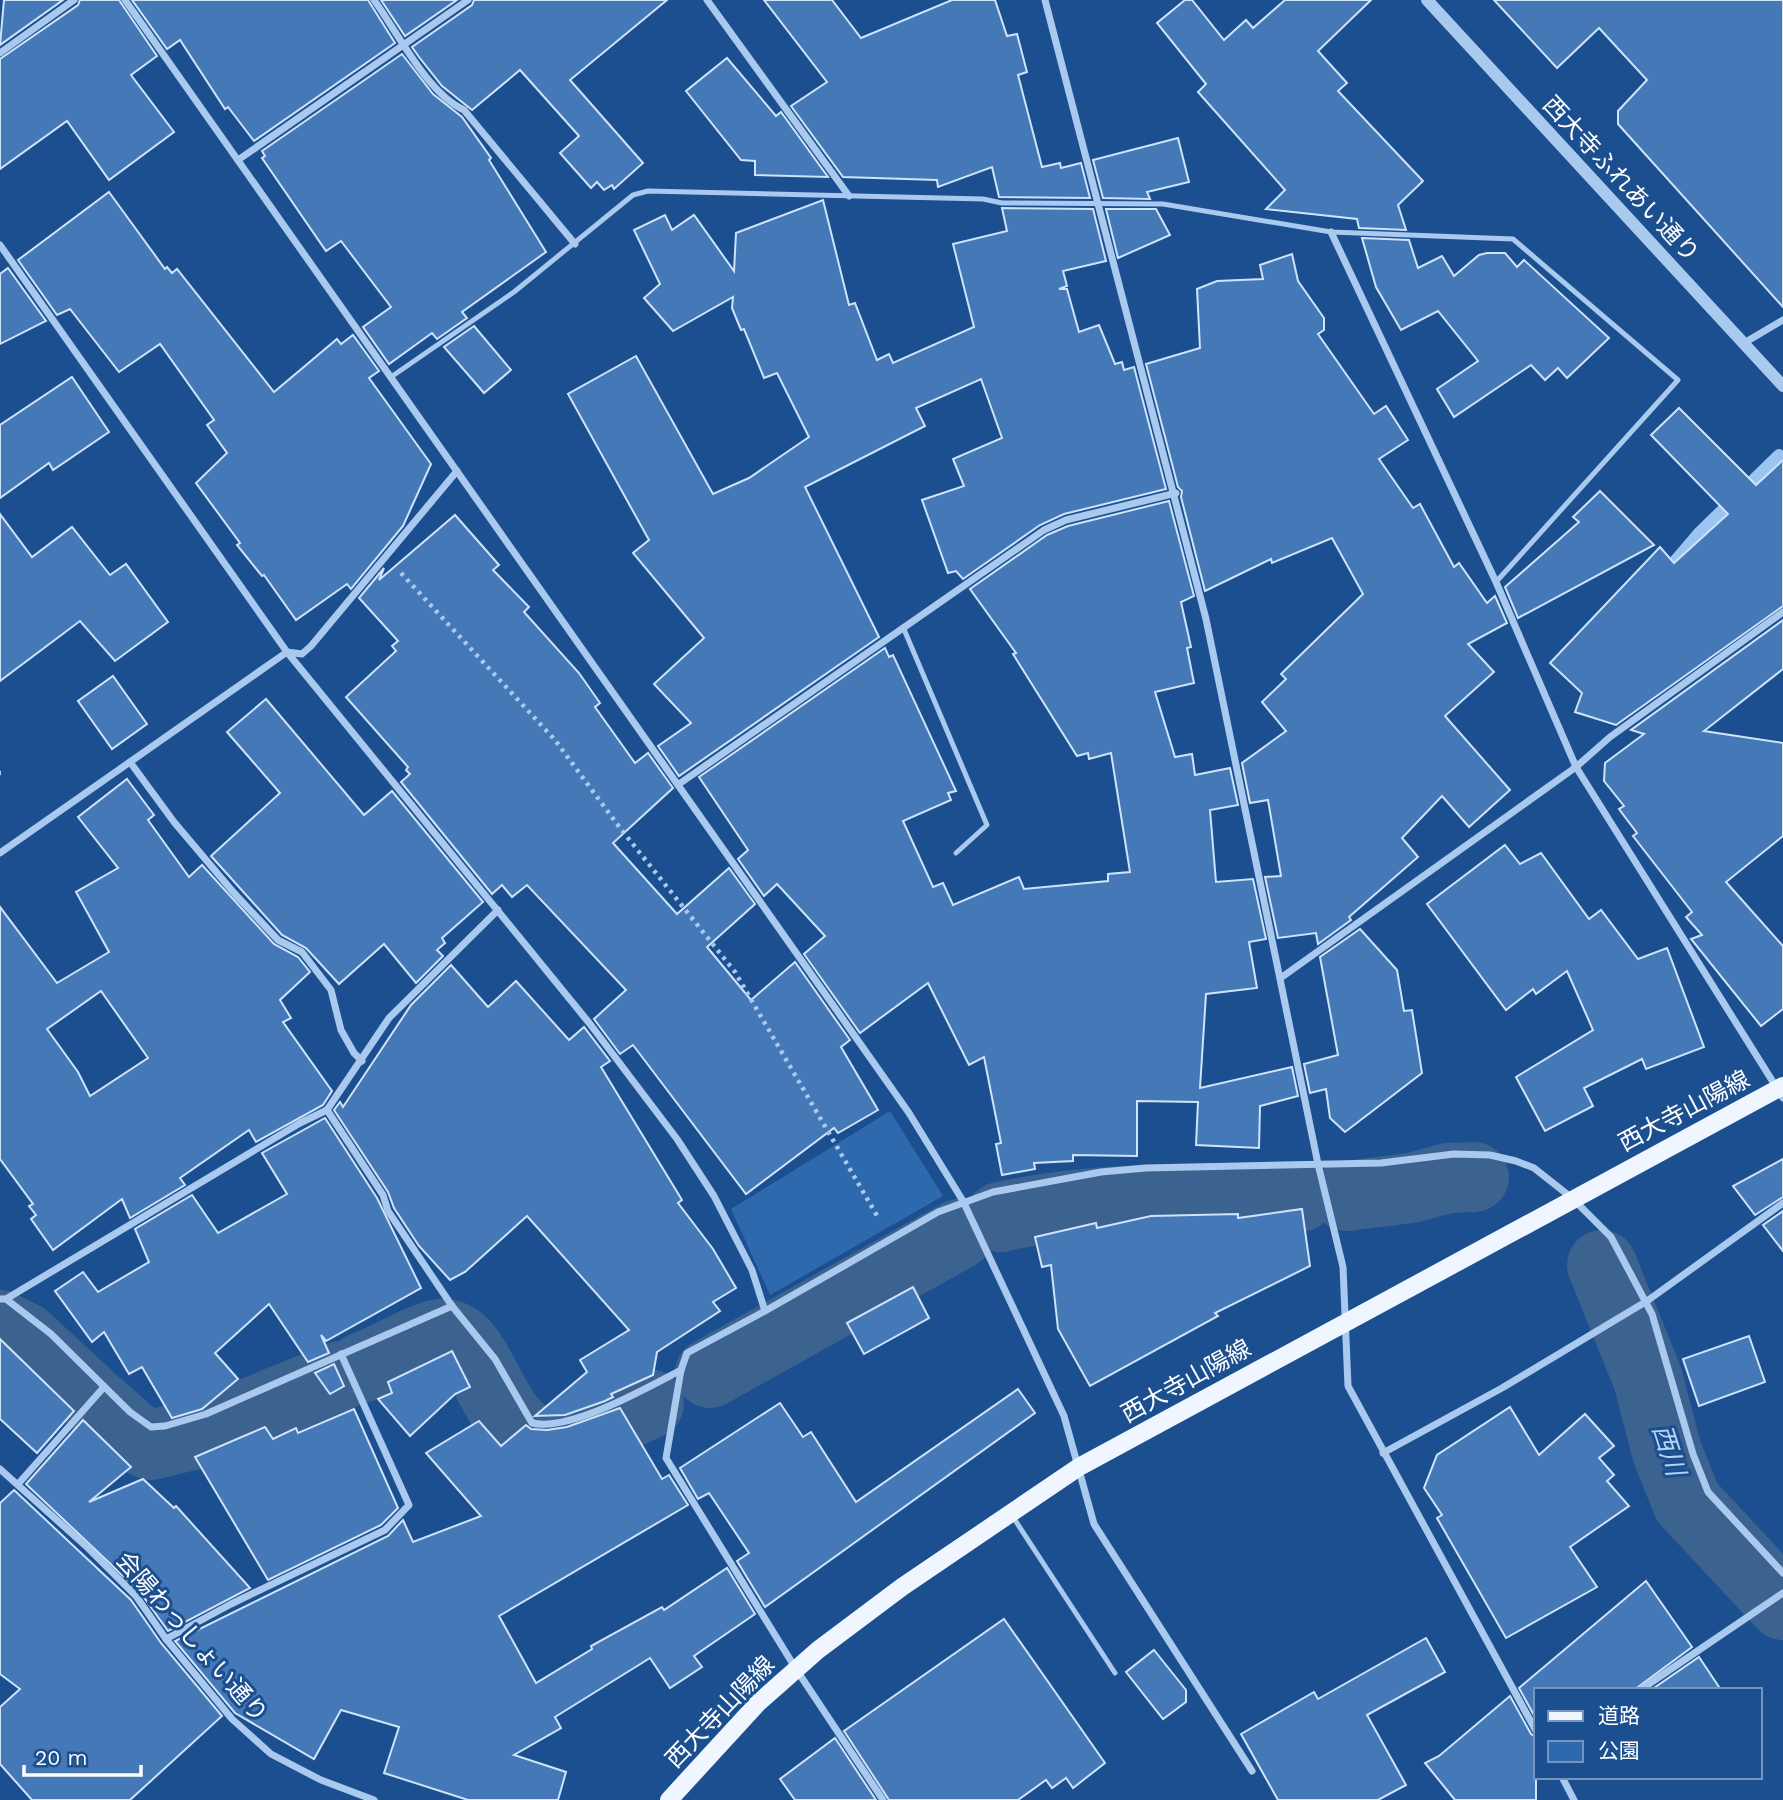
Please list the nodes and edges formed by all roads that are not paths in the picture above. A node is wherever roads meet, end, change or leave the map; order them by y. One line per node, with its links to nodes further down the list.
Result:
1 (74, 0): 9 (street)
2 (125, 0): 10 (street)
3 (374, 0): 8 (street)
4 (468, 0): 8 (street)
5 (707, 0): 11 (street)
6 (1045, 0): 12 (street)
7 (1427, 0): 17 (street, 西大寺ふれあい通り)
8 (404, 42): 10 (street); 14 (street)
9 (0, 53)
10 (238, 160): 18 (street)
11 (849, 196): 12 (lane); 14 (lane)
12 (1098, 204): 13 (lane); 21 (street)
13 (1331, 232): 22 (street); 22 (lane)
14 (575, 244): 18 (lane)
15 (0, 245): 25 (street)
16 (1783, 320): 17 (street)
17 (1744, 343): 19 (street, 西大寺ふれあい通り)
18 (391, 377): 20 (street)
19 (1783, 386)
20 (457, 471): 25 (street); 28 (street)
21 (1176, 493): 24 (street); 32 (street)
22 (1496, 582): 27 (street)
23 (1783, 612): 27 (street)
24 (903, 627): 28 (street); 30 (lane)
25 (287, 652): 26 (street); 31 (street)
26 (130, 762): 29 (street); 33 (street)
27 (1576, 767): 32 (street); 34 (street)
28 (679, 784): 38 (street)
29 (0, 853)
30 (956, 853)
31 (498, 910): 33 (street); 43 (street)
32 (1282, 977): 36 (street)
33 (362, 1060): 35 (street)
34 (1781, 1091): 37 (main road, 西大寺山陽線)
35 (327, 1110): 40 (street); 42 (street)
36 (1318, 1164): 37 (street); 38 (street); 44 (street)
37 (1572, 1198): 41 (street); 44 (main road, 西大寺山陽線)
38 (964, 1201): 43 (street); 49 (street)
39 (1783, 1203): 41 (street)
40 (3, 1299): 47 (street)
41 (1647, 1301): 48 (street); 53 (street)
42 (452, 1306): 45 (street); 46 (street)
43 (765, 1311): 46 (street)
44 (1346, 1322): 48 (street); 49 (main road, 西大寺山陽線)
45 (341, 1354): 47 (street); 55 (street)
46 (681, 1370): 56 (street)
47 (104, 1387): 51 (street)
48 (1383, 1453): 59 (street)
49 (1079, 1467): 52 (main road, 西大寺山陽線); 60 (street)
50 (0, 1469): 51 (street, 会陽わっしょい通り)
51 (19, 1483): 55 (street, 会陽わっしょい通り)
52 (1011, 1514): 56 (main road, 西大寺山陽線); 57 (lane)
53 (1783, 1573)
54 (1783, 1593): 58 (street)
55 (166, 1639): 62 (street, 会陽わっしょい通り)
56 (796, 1669): 63 (main road, 西大寺山陽線); 64 (street)
57 (1115, 1672)
58 (1643, 1688)
59 (1534, 1727)
60 (1252, 1771)
61 (1563, 1779): 65 (street)
62 (374, 1800)
63 (669, 1800)
64 (883, 1800)
65 (1574, 1800)

